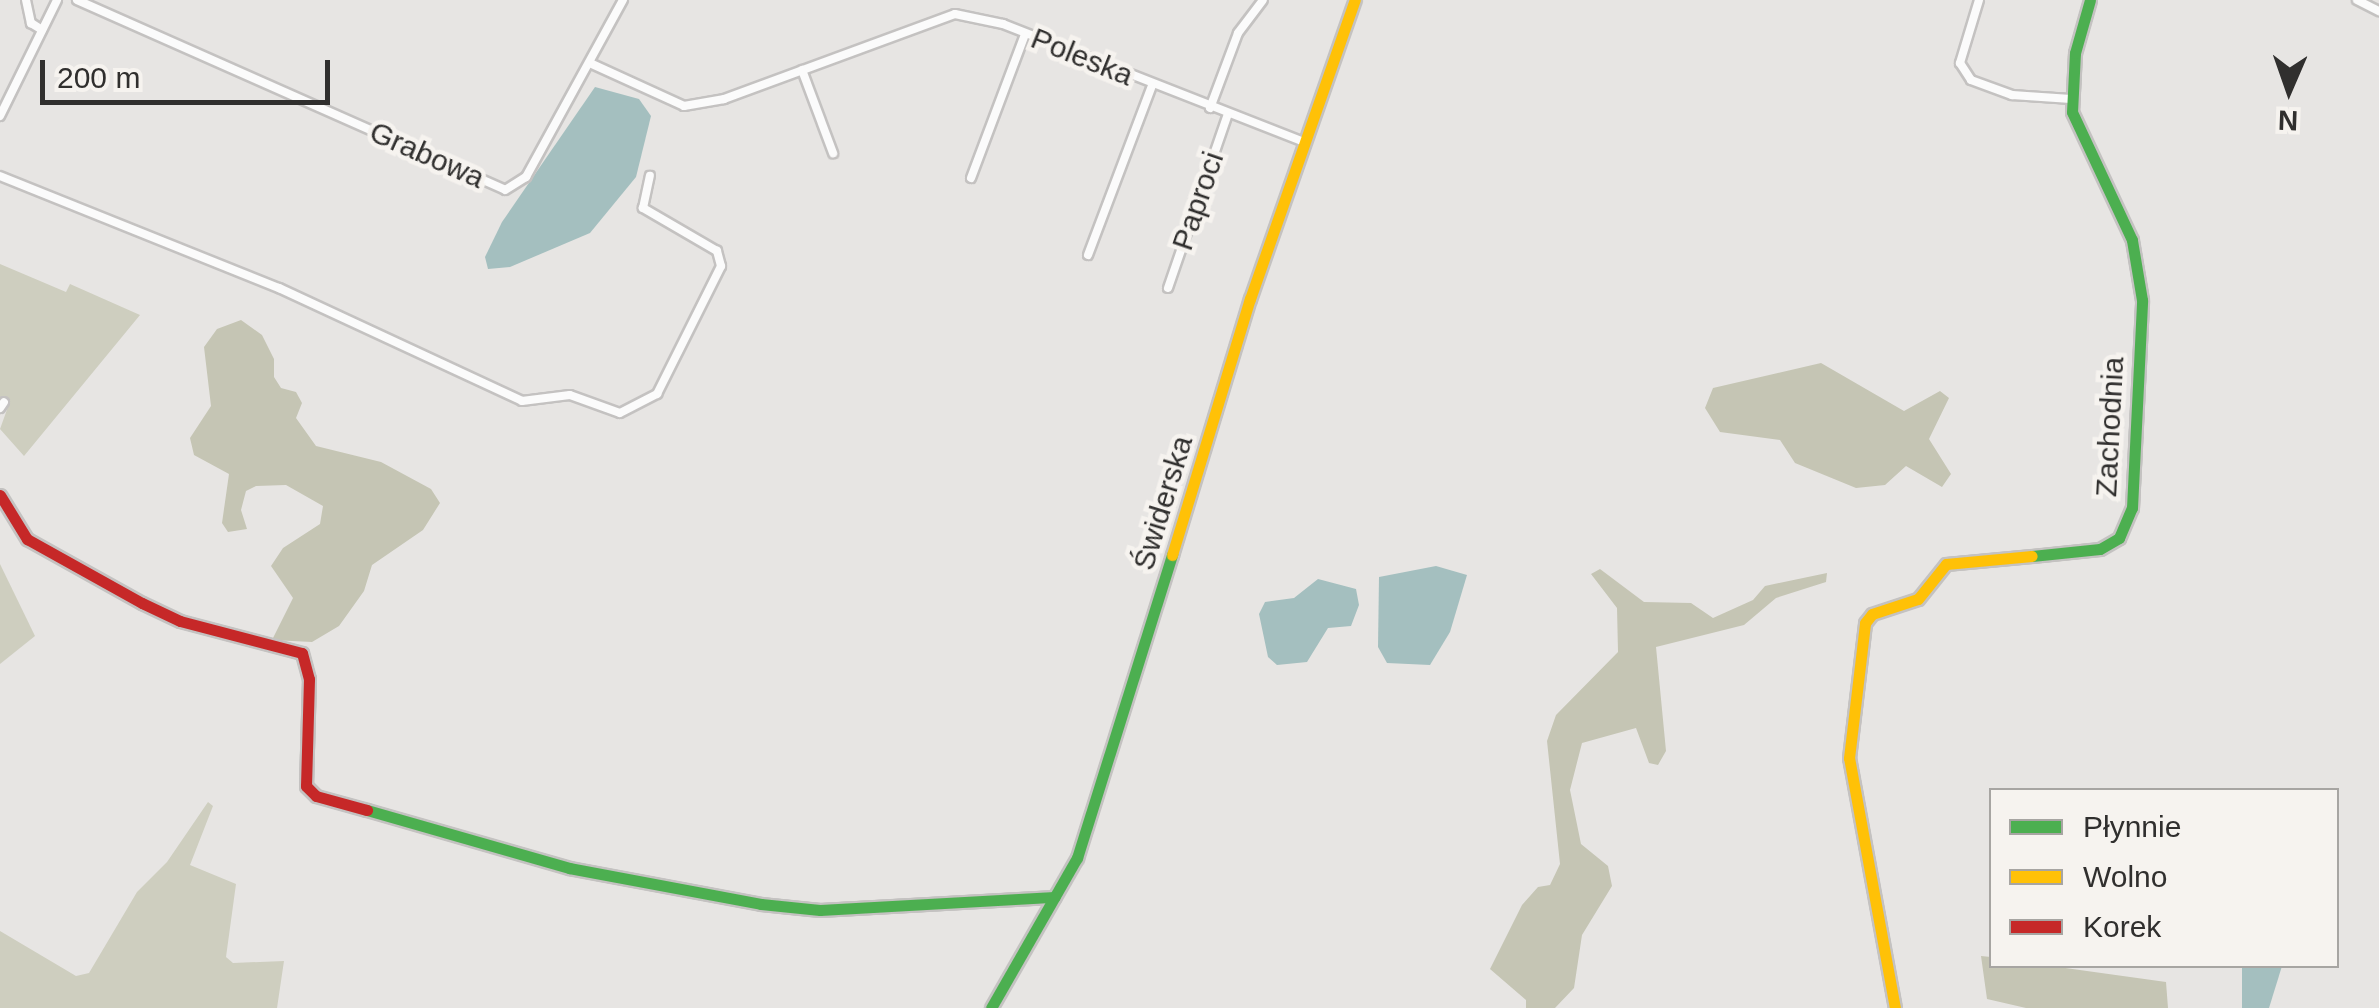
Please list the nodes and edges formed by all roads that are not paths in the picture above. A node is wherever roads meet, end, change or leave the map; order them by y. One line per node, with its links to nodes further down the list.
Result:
1 (26, 0): 11 (street)
2 (57, 0): 11 (street)
3 (78, 0): 13 (street, Grabowa)
4 (623, 0): 13 (street)
5 (1263, 0): 17 (street)
6 (1355, 0): 20 (street, Świderska)
7 (1978, 0): 16 (street)
8 (2090, 0): 16 (street)
9 (2358, 0): 10 (street)
10 (2379, 11)
11 (42, 30): 19 (street)
12 (1025, 34): 14 (street, Poleska); 15 (street, Poleska); 24 (street)
13 (592, 64): 14 (street, Poleska)
14 (802, 70): 21 (street)
15 (1152, 86): 17 (street, Poleska); 25 (street)
16 (2071, 99): 30 (street, Zachodnia)
17 (1210, 108): 18 (street, Poleska)
18 (1228, 114): 20 (street, Poleska); 26 (street, Paproci)
19 (0, 116)
20 (1304, 142): 28 (street, Świderska)
21 (833, 153)
22 (0, 176): 23 (street)
23 (650, 176)
24 (971, 178)
25 (1088, 255)
26 (1168, 288)
27 (0, 496): 28 (street)
28 (1055, 897): 29 (street, Świderska)
29 (991, 1008)
30 (1895, 1008)

